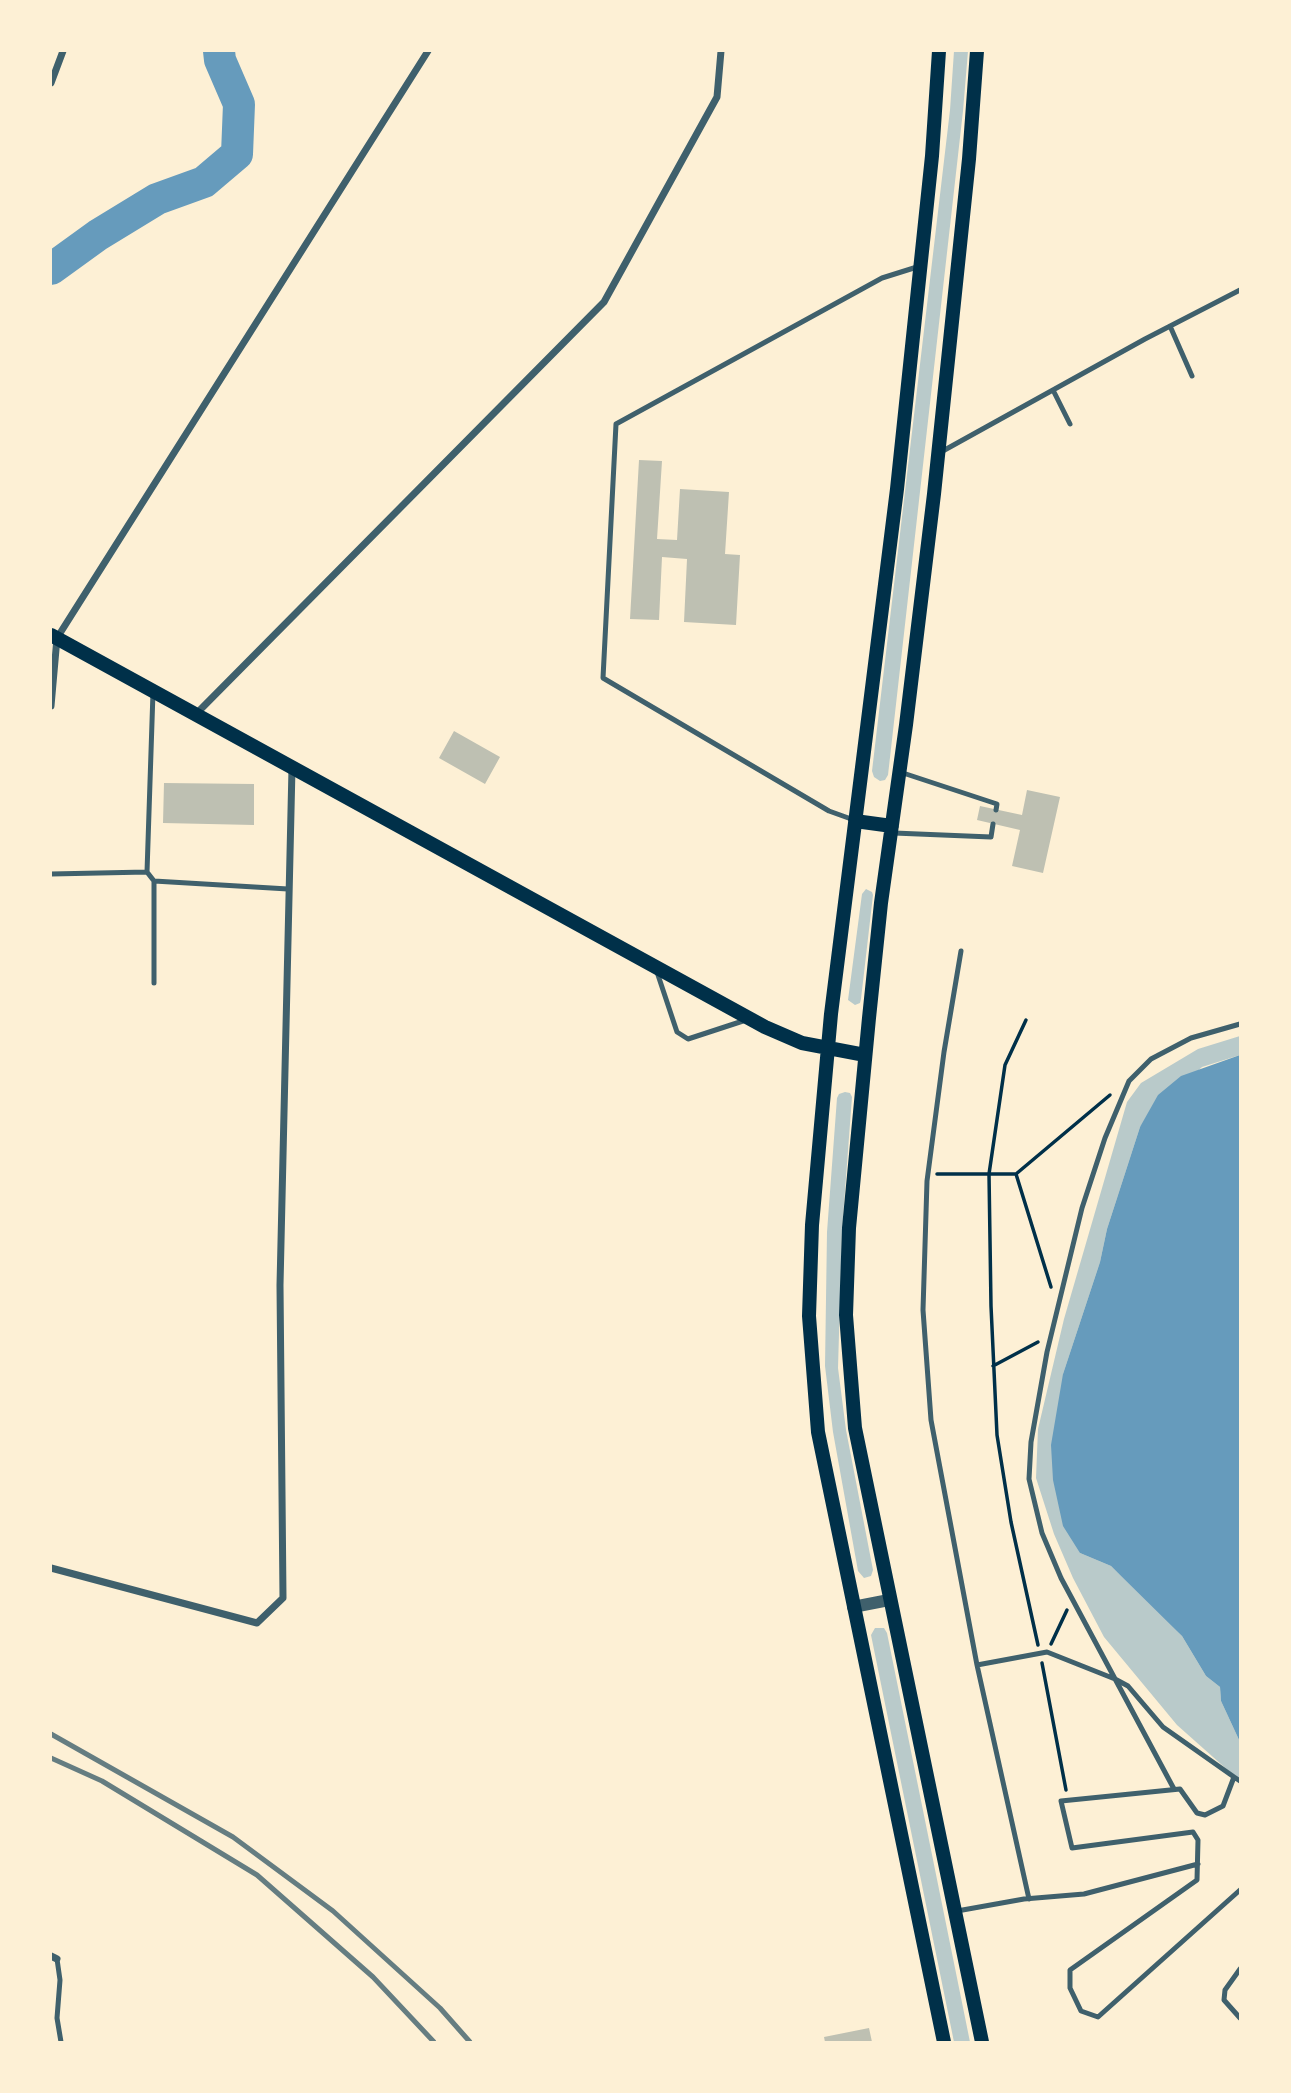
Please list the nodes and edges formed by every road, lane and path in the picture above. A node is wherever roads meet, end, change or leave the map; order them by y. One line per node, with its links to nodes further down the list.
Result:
1 (63, 51): 6 (street)
2 (428, 51): 14 (street)
3 (721, 51): 17 (street)
4 (939, 51): 7 (main road)
5 (977, 51): 13 (main road)
6 (51, 83)
7 (920, 266): 21 (main road); 21 (lane)
8 (1240, 290): 9 (lane)
9 (1170, 326): 10 (lane); 11 (lane)
10 (1192, 376)
11 (1053, 390): 12 (lane); 13 (lane)
12 (1070, 424)
13 (938, 454): 19 (main road)
14 (53, 637): 15 (main road); 16 (street)
15 (153, 691): 17 (main road); 24 (lane)
16 (51, 706)
17 (195, 715): 18 (main road)
18 (292, 768): 27 (street); 29 (main road)
19 (900, 772): 20 (lane); 23 (main road)
20 (996, 810)
21 (855, 821): 23 (main road); 34 (main road)
22 (993, 824): 23 (lane)
23 (891, 830): 35 (main road)
24 (147, 872): 25 (lane); 26 (lane)
25 (51, 874)
26 (154, 881): 27 (lane); 30 (lane)
27 (288, 889): 43 (street)
28 (961, 951): 37 (lane)
29 (655, 966): 31 (main road); 31 (lane)
30 (154, 983)
31 (751, 1019): 34 (main road)
32 (1026, 1020): 38 (path)
33 (1240, 1024): 40 (lane)
34 (828, 1050): 35 (main road); 46 (main road)
35 (865, 1055): 45 (main road)
36 (1112, 1094): 39 (path)
37 (928, 1174): 38 (path); 49 (lane)
38 (989, 1174): 39 (path); 42 (path)
39 (1016, 1174): 40 (path)
40 (1058, 1308): 41 (lane)
41 (1052, 1334): 42 (path); 44 (lane)
42 (993, 1366): 48 (path)
43 (51, 1568)
44 (1072, 1599): 47 (path); 50 (lane)
45 (889, 1600): 46 (street); 58 (main road)
46 (853, 1607): 63 (main road)
47 (1047, 1652): 48 (lane); 50 (lane)
48 (1040, 1654): 49 (lane); 54 (path)
49 (977, 1665): 57 (lane)
50 (1115, 1679): 51 (lane); 53 (lane)
51 (1234, 1777): 52 (lane); 53 (lane)
52 (1240, 1781)
53 (1174, 1789): 54 (lane)
54 (1068, 1800): 55 (lane)
55 (1198, 1864): 56 (lane); 57 (lane)
56 (1240, 1890)
57 (1029, 1899): 58 (lane)
58 (955, 1912): 64 (main road)
59 (54, 1958): 62 (lane)
60 (1240, 1969): 61 (lane)
61 (1240, 2018)
62 (61, 2042)
63 (944, 2042)
64 (982, 2042)

